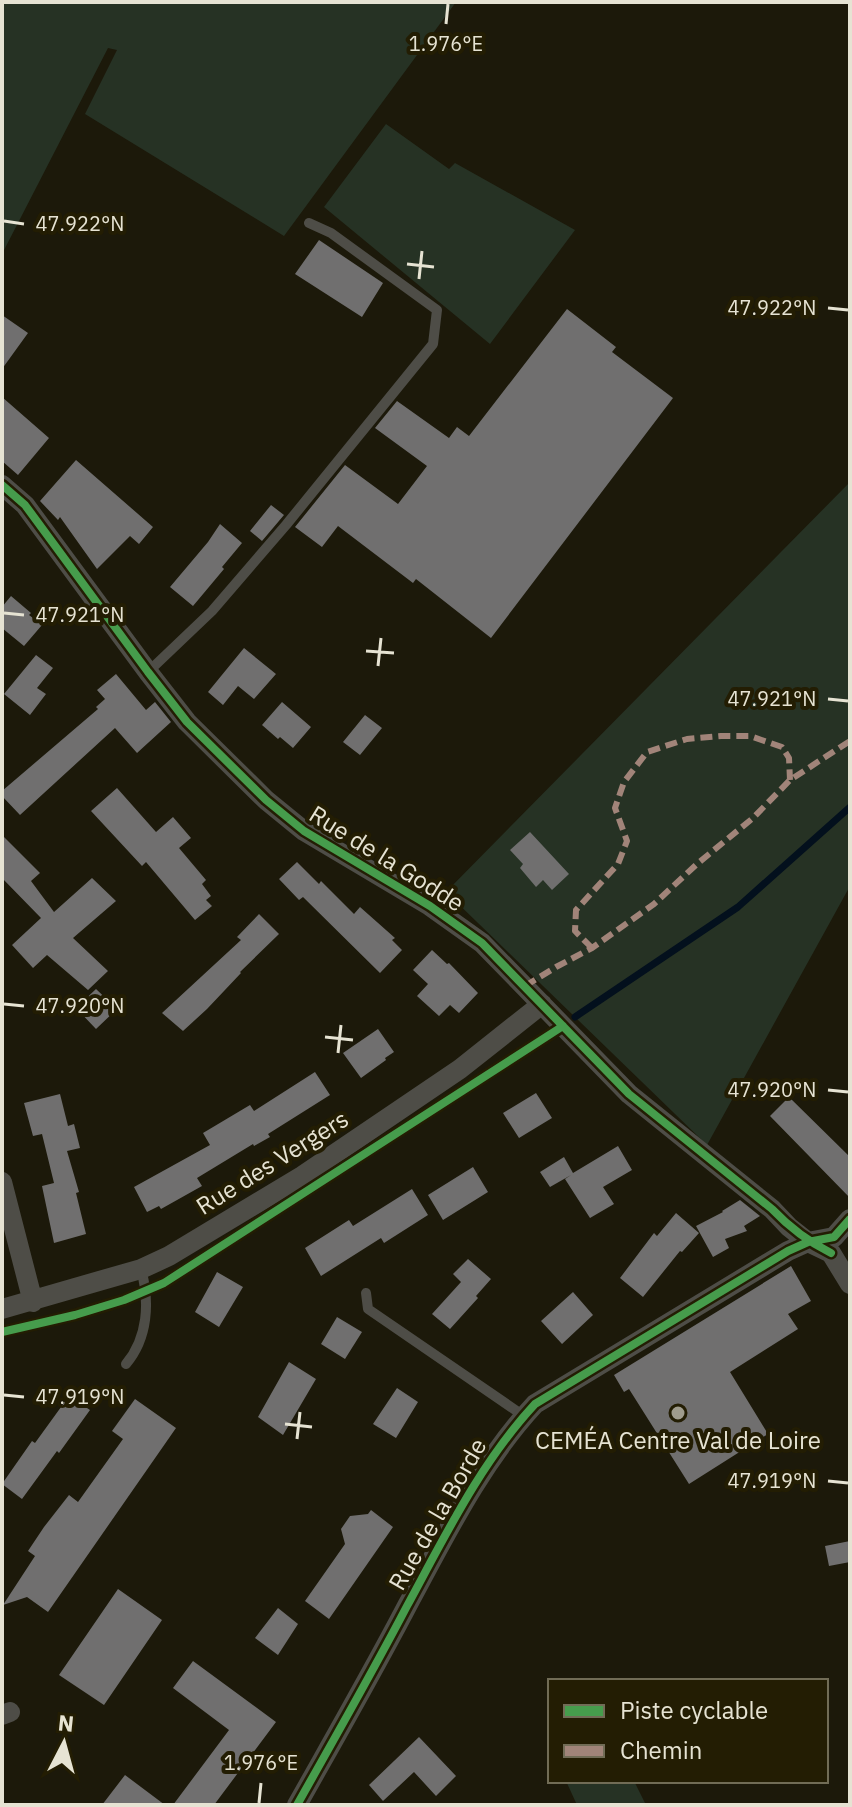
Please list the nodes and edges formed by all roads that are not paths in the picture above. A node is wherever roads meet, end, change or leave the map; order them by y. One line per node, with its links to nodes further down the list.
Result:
1 (309, 223): 3 (lane)
2 (2, 485): 3 (street, Rue de la Godde)
3 (148, 672): 4 (street, Rue de la Godde)
4 (542, 1004): 7 (street, Rue de la Godde); 8 (street, Rue des Vergers)
5 (2, 1182): 11 (street)
6 (850, 1219): 7 (street, Rue de la Borde)
7 (808, 1242): 9 (street, Rue de la Godde); 14 (street, Rue de la Borde)
8 (141, 1269): 11 (street, Rue des Vergers); 13 (lane)
9 (850, 1284)
10 (366, 1293): 14 (lane)
11 (33, 1302): 12 (street, Rue des Vergers)
12 (2, 1309)
13 (126, 1364)
14 (524, 1416): 15 (street, Rue de la Borde)
15 (297, 1805)

